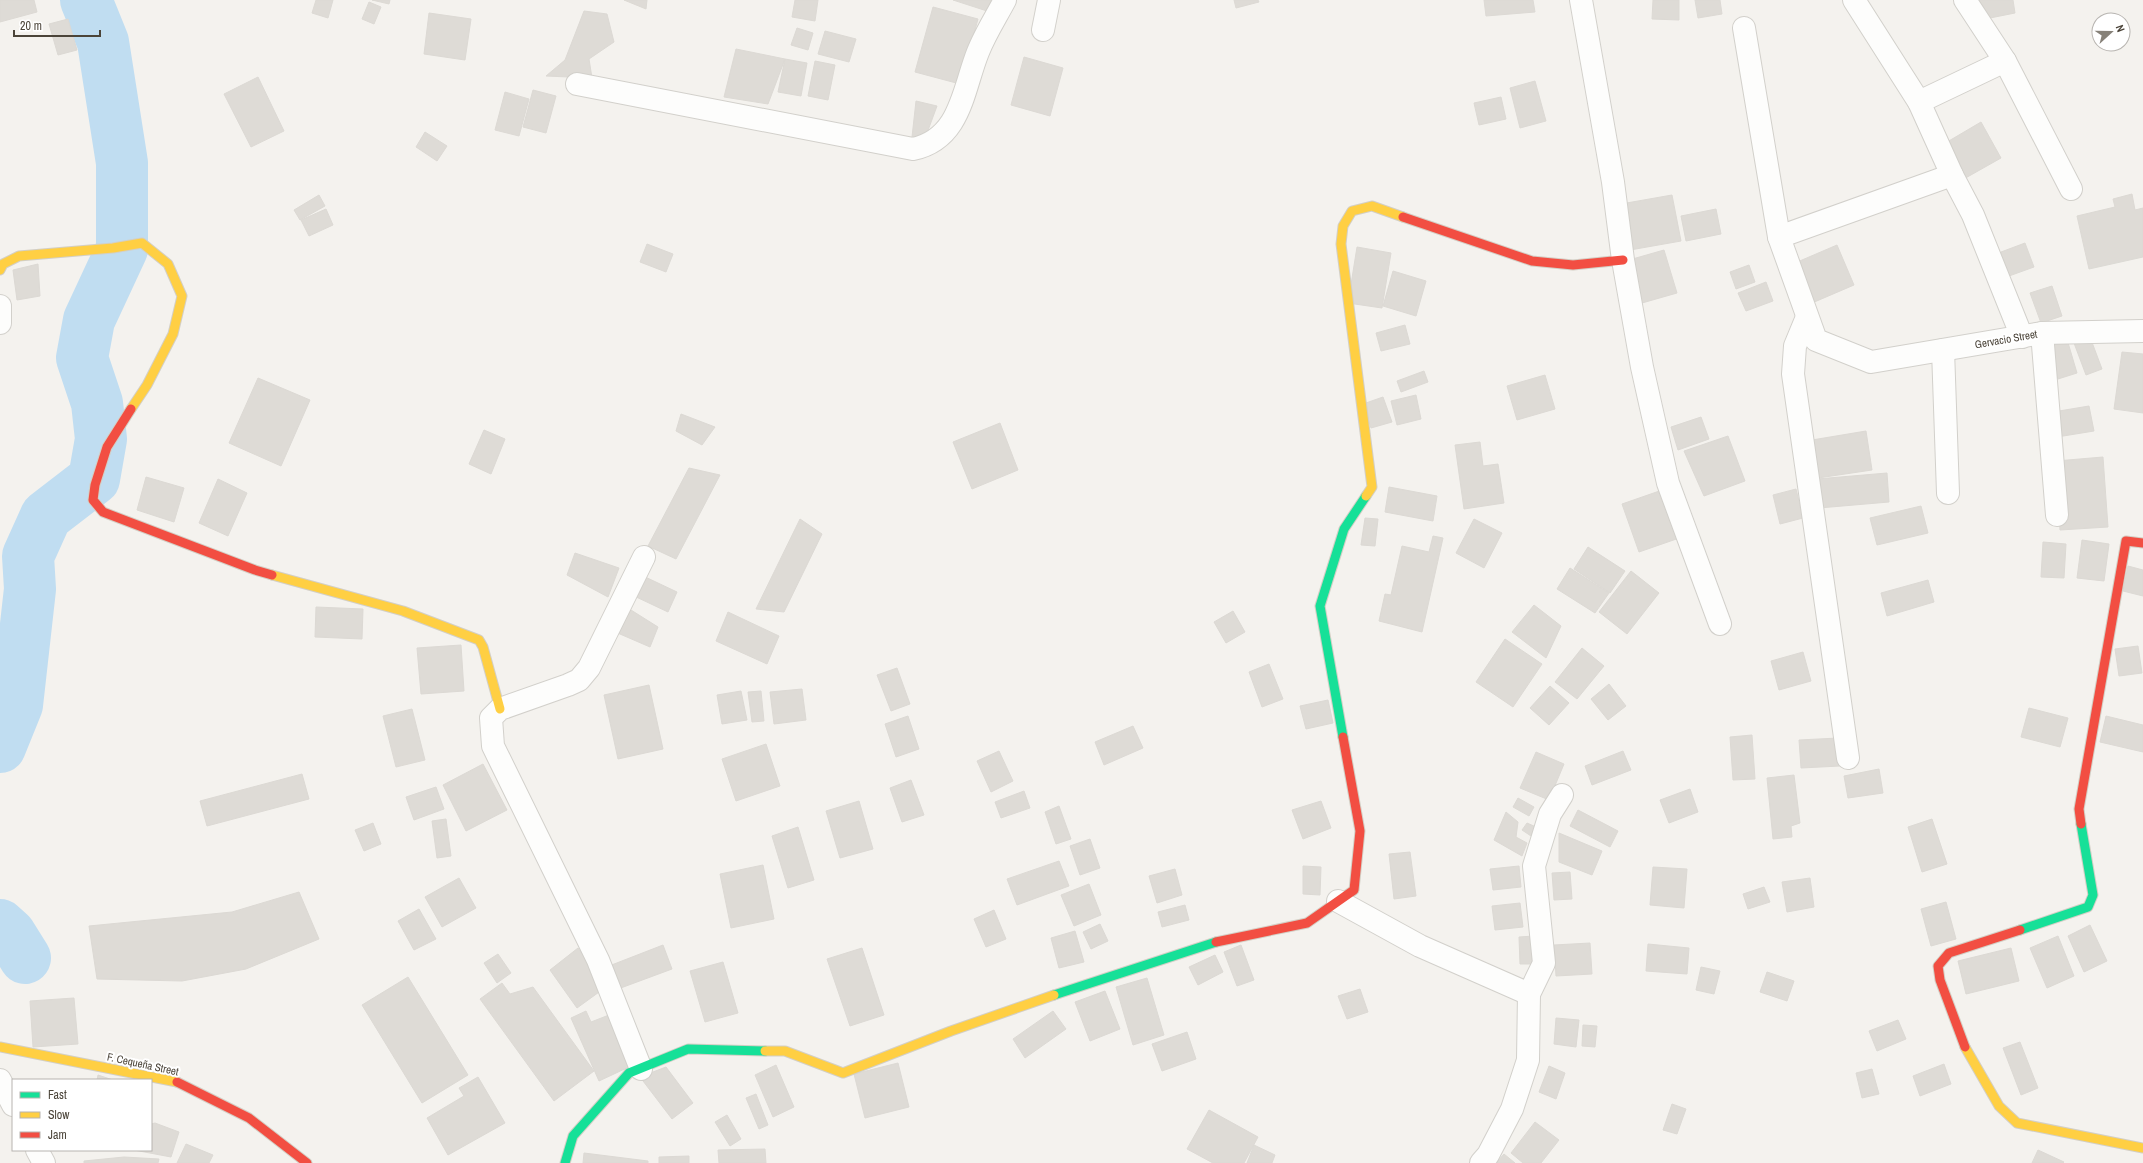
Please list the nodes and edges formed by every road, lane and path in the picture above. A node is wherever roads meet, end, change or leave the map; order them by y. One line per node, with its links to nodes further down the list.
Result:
1 (1005, 0): 9 (street)
2 (1049, 0): 7 (street)
3 (1581, 0): 14 (street)
4 (1854, 0): 10 (street)
5 (1965, 0): 8 (street)
6 (1744, 28): 13 (street)
7 (1043, 30)
8 (2005, 61): 10 (street); 12 (street)
9 (577, 84)
10 (1919, 102): 11 (street)
11 (1952, 175): 13 (street); 20 (street)
12 (2071, 189)
13 (1779, 238): 17 (street)
14 (1623, 260): 26 (street); 30 (street)
15 (0, 270): 27 (street)
16 (0, 306): 18 (street)
17 (1807, 317): 21 (street, Gervacio Street); 28 (street)
18 (0, 323)
19 (2143, 331): 20 (street, Gervacio Street)
20 (2032, 335): 21 (street, Gervacio Street); 23 (street)
21 (1943, 350): 22 (street)
22 (1948, 493)
23 (2057, 515)
24 (2143, 543): 36 (street)
25 (644, 557): 27 (street)
26 (1720, 624)
27 (500, 709): 33 (street)
28 (1848, 758)
29 (1562, 795): 31 (street)
30 (1338, 901): 31 (street); 33 (street)
31 (1529, 994): 41 (street)
32 (0, 1048): 39 (street, F. Cequeña Street)
33 (641, 1069): 40 (street)
34 (0, 1080): 35 (street)
35 (12, 1103)
36 (2143, 1148)
37 (38, 1151): 38 (street)
38 (44, 1163)
39 (307, 1163)
40 (565, 1163)
41 (1481, 1163)

